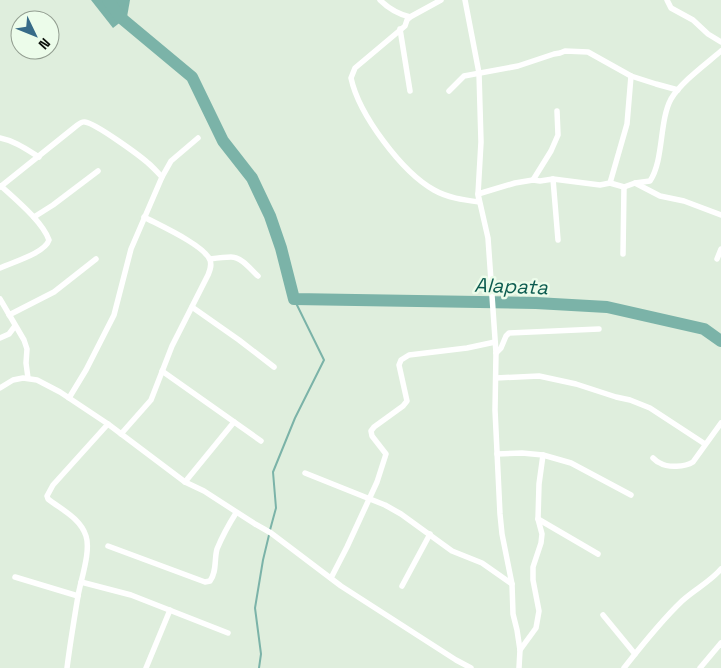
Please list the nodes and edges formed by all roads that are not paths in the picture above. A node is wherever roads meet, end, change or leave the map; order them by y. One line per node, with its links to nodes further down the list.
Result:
1 (380, 0): 5 (street)
2 (441, 0): 5 (street)
3 (465, 0): 9 (street)
4 (667, 0): 7 (street)
5 (410, 17): 6 (street)
6 (400, 29): 12 (street); 26 (street)
7 (721, 42)
8 (721, 51): 11 (street)
9 (479, 73): 10 (street); 13 (street); 26 (street)
10 (632, 76): 11 (street); 22 (street)
11 (678, 90): 23 (street)
12 (410, 91)
13 (449, 91)
14 (558, 111): 21 (street)
15 (0, 138): 17 (street)
16 (198, 138): 19 (street)
17 (39, 157): 19 (street); 24 (street)
18 (98, 171): 28 (street)
19 (162, 177): 29 (street)
20 (553, 179): 21 (street); 22 (street); 30 (street)
21 (533, 180): 26 (street)
22 (610, 182): 25 (street)
23 (635, 183): 25 (street); 27 (street)
24 (1, 187): 28 (street)
25 (624, 187): 32 (street)
26 (478, 194): 44 (street)
27 (721, 215)
28 (34, 217): 36 (street)
29 (144, 217): 34 (street); 51 (street)
30 (558, 240)
31 (721, 248): 35 (street)
32 (623, 254)
33 (96, 259): 40 (street)
34 (210, 259): 37 (street); 39 (street)
35 (718, 259)
36 (0, 268)
37 (258, 276)
38 (0, 299): 40 (street)
39 (192, 307): 46 (street); 47 (street)
40 (8, 315): 41 (street)
41 (15, 326): 43 (street); 48 (street)
42 (599, 328): 45 (street)
43 (0, 338)
44 (495, 342): 45 (street); 64 (street)
45 (496, 353): 49 (street)
46 (274, 367)
47 (162, 371): 52 (street); 55 (street)
48 (28, 378): 50 (street); 51 (street)
49 (496, 378): 57 (street); 58 (street)
50 (0, 388)
51 (69, 398): 54 (street)
52 (234, 422): 56 (street); 62 (street)
53 (721, 423): 57 (street)
54 (108, 424): 55 (street); 73 (street)
55 (121, 434): 62 (street)
56 (261, 441)
57 (705, 444): 60 (street)
58 (497, 454): 59 (street); 74 (street)
59 (543, 455): 63 (street); 66 (street)
60 (653, 458)
61 (305, 473): 64 (street)
62 (185, 482): 65 (street)
63 (631, 495)
64 (369, 498): 67 (street); 72 (street)
65 (236, 513): 68 (street); 72 (street)
66 (538, 519): 69 (street); 81 (street)
67 (430, 534): 74 (street); 75 (street)
68 (108, 546)
69 (598, 554)
70 (721, 569): 82 (street)
71 (15, 577): 76 (street)
72 (331, 578): 85 (street)
73 (81, 582): 76 (street); 77 (street)
74 (512, 584): 81 (street)
75 (402, 586)
76 (78, 596): 83 (street)
77 (170, 610): 79 (street); 84 (street)
78 (604, 615): 82 (street)
79 (228, 633)
80 (721, 643): 88 (street)
81 (520, 650): 86 (street)
82 (635, 654): 87 (street)
83 (67, 668)
84 (146, 668)
85 (471, 668)
86 (519, 668)
87 (624, 668)
88 (700, 668)

